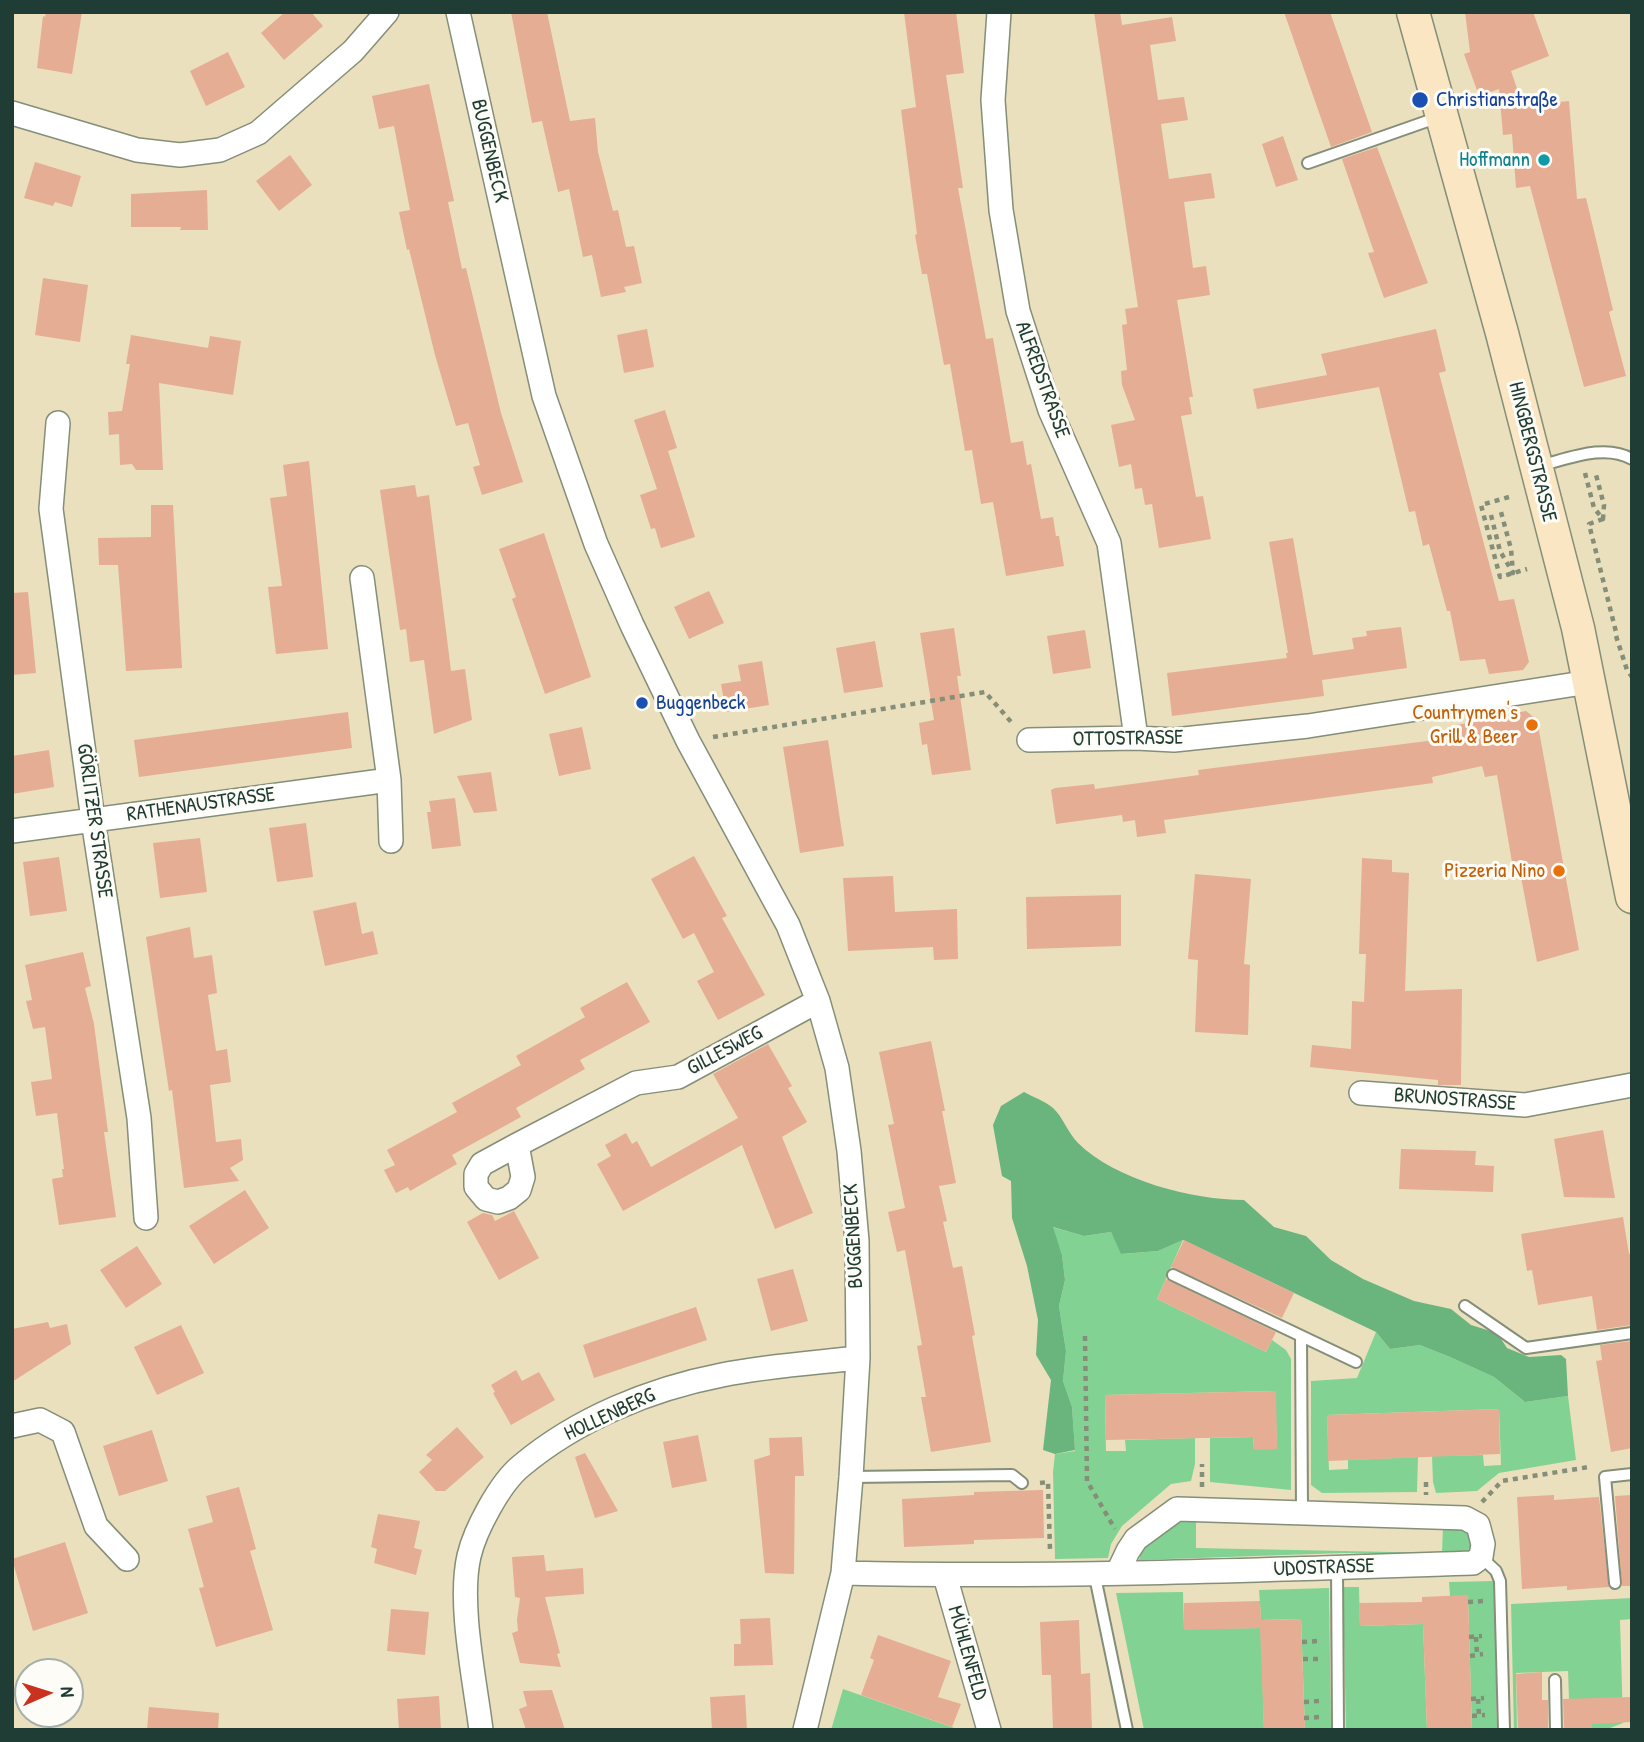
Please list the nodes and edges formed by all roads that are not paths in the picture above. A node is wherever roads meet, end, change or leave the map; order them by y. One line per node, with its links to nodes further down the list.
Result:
1 (387, 12): 5 (street)
2 (458, 12): 21 (street, BUGGENBECK)
3 (999, 12): 13 (street, ALFREDSTRASSE)
4 (1413, 12): 6 (street, HINGBERGSTRASSE)
5 (12, 113)
6 (1441, 116): 7 (lane); 10 (street, HINGBERGSTRASSE)
7 (1308, 163)
8 (58, 423): 17 (street, GÖRLITZER STRASSE)
9 (1632, 459): 10 (lane)
10 (1536, 466): 12 (street, HINGBERGSTRASSE)
11 (362, 578): 15 (street)
12 (1590, 682): 13 (street, OTTOSTRASSE); 16 (street, HINGBERGSTRASSE)
13 (1136, 738): 14 (street, OTTOSTRASSE)
14 (1028, 740)
15 (389, 780): 17 (street, RATHENAUSTRASSE); 19 (street)
16 (1622, 798): 20 (street, HINGBERGSTRASSE)
17 (93, 820): 18 (street, RATHENAUSTRASSE); 25 (street, GÖRLITZER STRASSE)
18 (12, 831)
19 (391, 841)
20 (1632, 897)
21 (818, 1001): 24 (street, GILLESWEG); 30 (street, BUGGENBECK)
22 (1632, 1085): 23 (street, BRUNOSTRASSE)
23 (1360, 1093)
24 (517, 1145)
25 (146, 1219)
26 (1172, 1275): 29 (lane)
27 (1465, 1306): 28 (lane)
28 (1632, 1333)
29 (1301, 1336): 31 (lane); 36 (lane)
30 (858, 1358): 34 (street, BUGGENBECK); 46 (street, HOLLENBERG)
31 (1356, 1362)
32 (12, 1426): 38 (street)
33 (1632, 1474): 44 (lane)
34 (852, 1477): 35 (lane); 42 (street, BUGGENBECK)
35 (1021, 1483)
36 (1302, 1511): 37 (street); 41 (street)
37 (1481, 1557): 39 (street, UDOSTRASSE); 51 (lane)
38 (127, 1559)
39 (1337, 1567): 41 (street, UDOSTRASSE); 50 (lane)
40 (1094, 1572): 41 (street, UDOSTRASSE); 43 (street, UDOSTRASSE); 49 (lane)
41 (1118, 1572)
42 (843, 1573): 43 (street, UDOSTRASSE); 47 (street, BUGGENBECK)
43 (945, 1576): 48 (street, MÜHLENFELD)
44 (1615, 1583)
45 (1555, 1681): 52 (lane)
46 (481, 1730)
47 (805, 1730)
48 (989, 1730)
49 (1127, 1730)
50 (1338, 1730)
51 (1504, 1730)
52 (1556, 1730)

